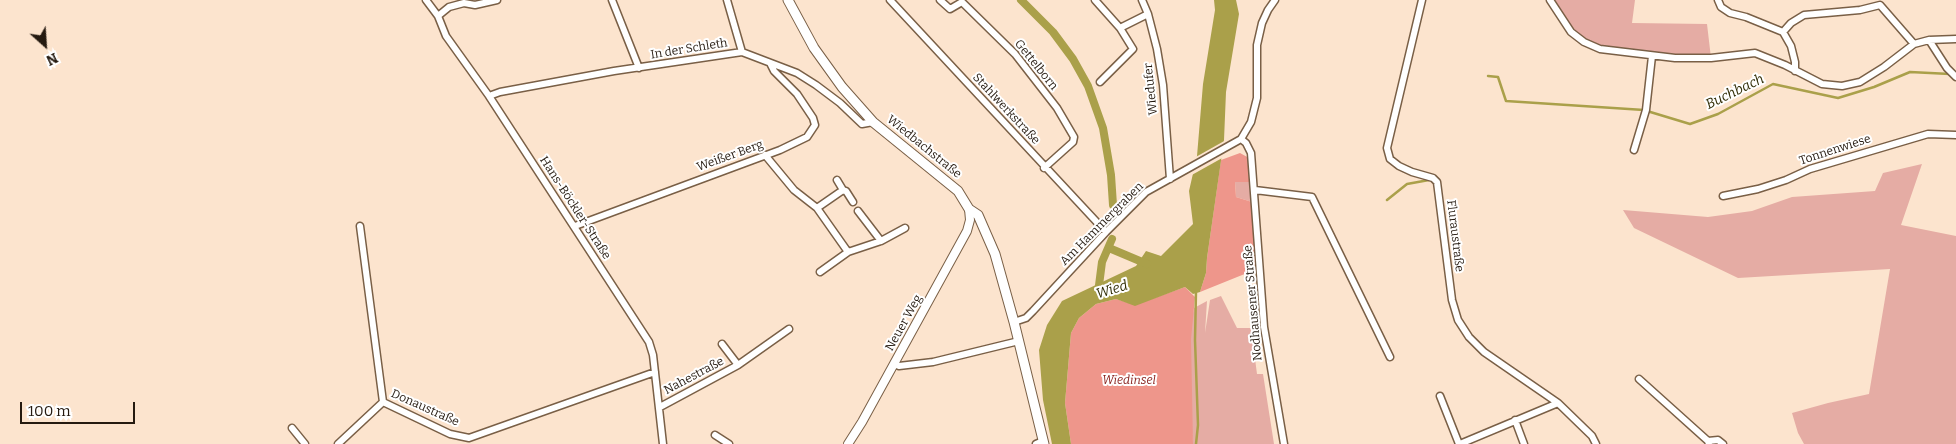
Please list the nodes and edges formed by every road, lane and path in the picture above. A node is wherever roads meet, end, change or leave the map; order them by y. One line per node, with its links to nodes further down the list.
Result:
1 (426, 0): 15 (street, Hans-Böckler-Straße)
2 (497, 0): 15 (street)
3 (612, 0): 24 (street)
4 (727, 0): 21 (street)
5 (788, 0): 29 (main road, Wiedbachstraße)
6 (890, 0): 34 (street, Stahlwerkstraße)
7 (940, 0): 34 (street, Gettelborn)
8 (1095, 0): 16 (street)
9 (1142, 0): 14 (street, Wiedufer)
10 (1275, 0): 31 (street)
11 (1422, 0): 62 (street, Fluraustraße)
12 (1550, 0): 22 (street)
13 (1718, 0): 17 (street)
14 (1148, 14): 16 (street); 35 (street, Wiedufer)
15 (438, 16): 28 (street, Hans-Böckler-Straße)
16 (1120, 28): 27 (street)
17 (1783, 32): 20 (street); 25 (street)
18 (1956, 39): 19 (street)
19 (1929, 40): 20 (street); 26 (street)
20 (1914, 44): 25 (street)
21 (742, 52): 23 (street, In der Schleth); 24 (street, In der Schleth)
22 (1652, 56): 25 (street); 32 (street)
23 (770, 63): 29 (street, In der Schleth); 33 (street, Weißer Berg)
24 (640, 68): 28 (street, In der Schleth)
25 (1795, 71)
26 (1956, 77)
27 (1100, 82)
28 (489, 96): 45 (street, Hans-Böckler-Straße)
29 (873, 122): 42 (main road, Wiedbachstraße)
30 (1956, 135): 39 (street, Tonnenwiese)
31 (1241, 139): 35 (street, Am Hammergraben); 38 (street, Nodhausener Straße)
32 (1634, 150)
33 (765, 155): 41 (street); 45 (street, Weißer Berg)
34 (1044, 168): 47 (street, Stahlwerkstraße)
35 (1170, 179): 47 (street, Am Hammergraben)
36 (837, 180): 37 (street)
37 (843, 190): 40 (street); 41 (street)
38 (1255, 190): 55 (street); 75 (street, Nodhausener Straße)
39 (1723, 196)
40 (853, 202)
41 (817, 208): 49 (street)
42 (969, 209): 51 (main road, Wiedbachstraße); 56 (street, Neuer Weg)
43 (858, 211): 48 (street)
44 (360, 226): 61 (street, Donaustraße)
45 (575, 226): 58 (street, Hans-Böckler-Straße)
46 (905, 228): 48 (street)
47 (1106, 232): 51 (street, Am Hammergraben)
48 (881, 241): 49 (street)
49 (848, 252): 50 (street)
50 (820, 272)
51 (1014, 322): 53 (main road, Wiedbachstraße)
52 (789, 329): 57 (street, Nahestraße)
53 (1019, 341): 56 (street); 69 (main road, Wiedbachstraße)
54 (722, 344): 57 (street, Nahestraße)
55 (1390, 356)
56 (894, 364): 74 (street, Neuer Weg)
57 (738, 365): 63 (street, Nahestraße)
58 (655, 372): 63 (street, Hans-Böckler-Straße); 67 (street, Donaustraße)
59 (1638, 379): 68 (street)
60 (1440, 396): 76 (street)
61 (382, 402): 67 (street, Donaustraße); 71 (street)
62 (1558, 403): 64 (street); 78 (street, Fluraustraße)
63 (660, 407): 72 (street, Hans-Böckler-Straße)
64 (1515, 420): 76 (street); 77 (street)
65 (292, 428): 70 (street)
66 (715, 435): 73 (street)
67 (470, 441)
68 (1708, 442): 79 (street)
69 (1041, 443)
70 (305, 444)
71 (338, 444)
72 (663, 444)
73 (729, 444)
74 (848, 444)
75 (1284, 444)
76 (1460, 444)
77 (1524, 444)
78 (1596, 444)
79 (1723, 444)

